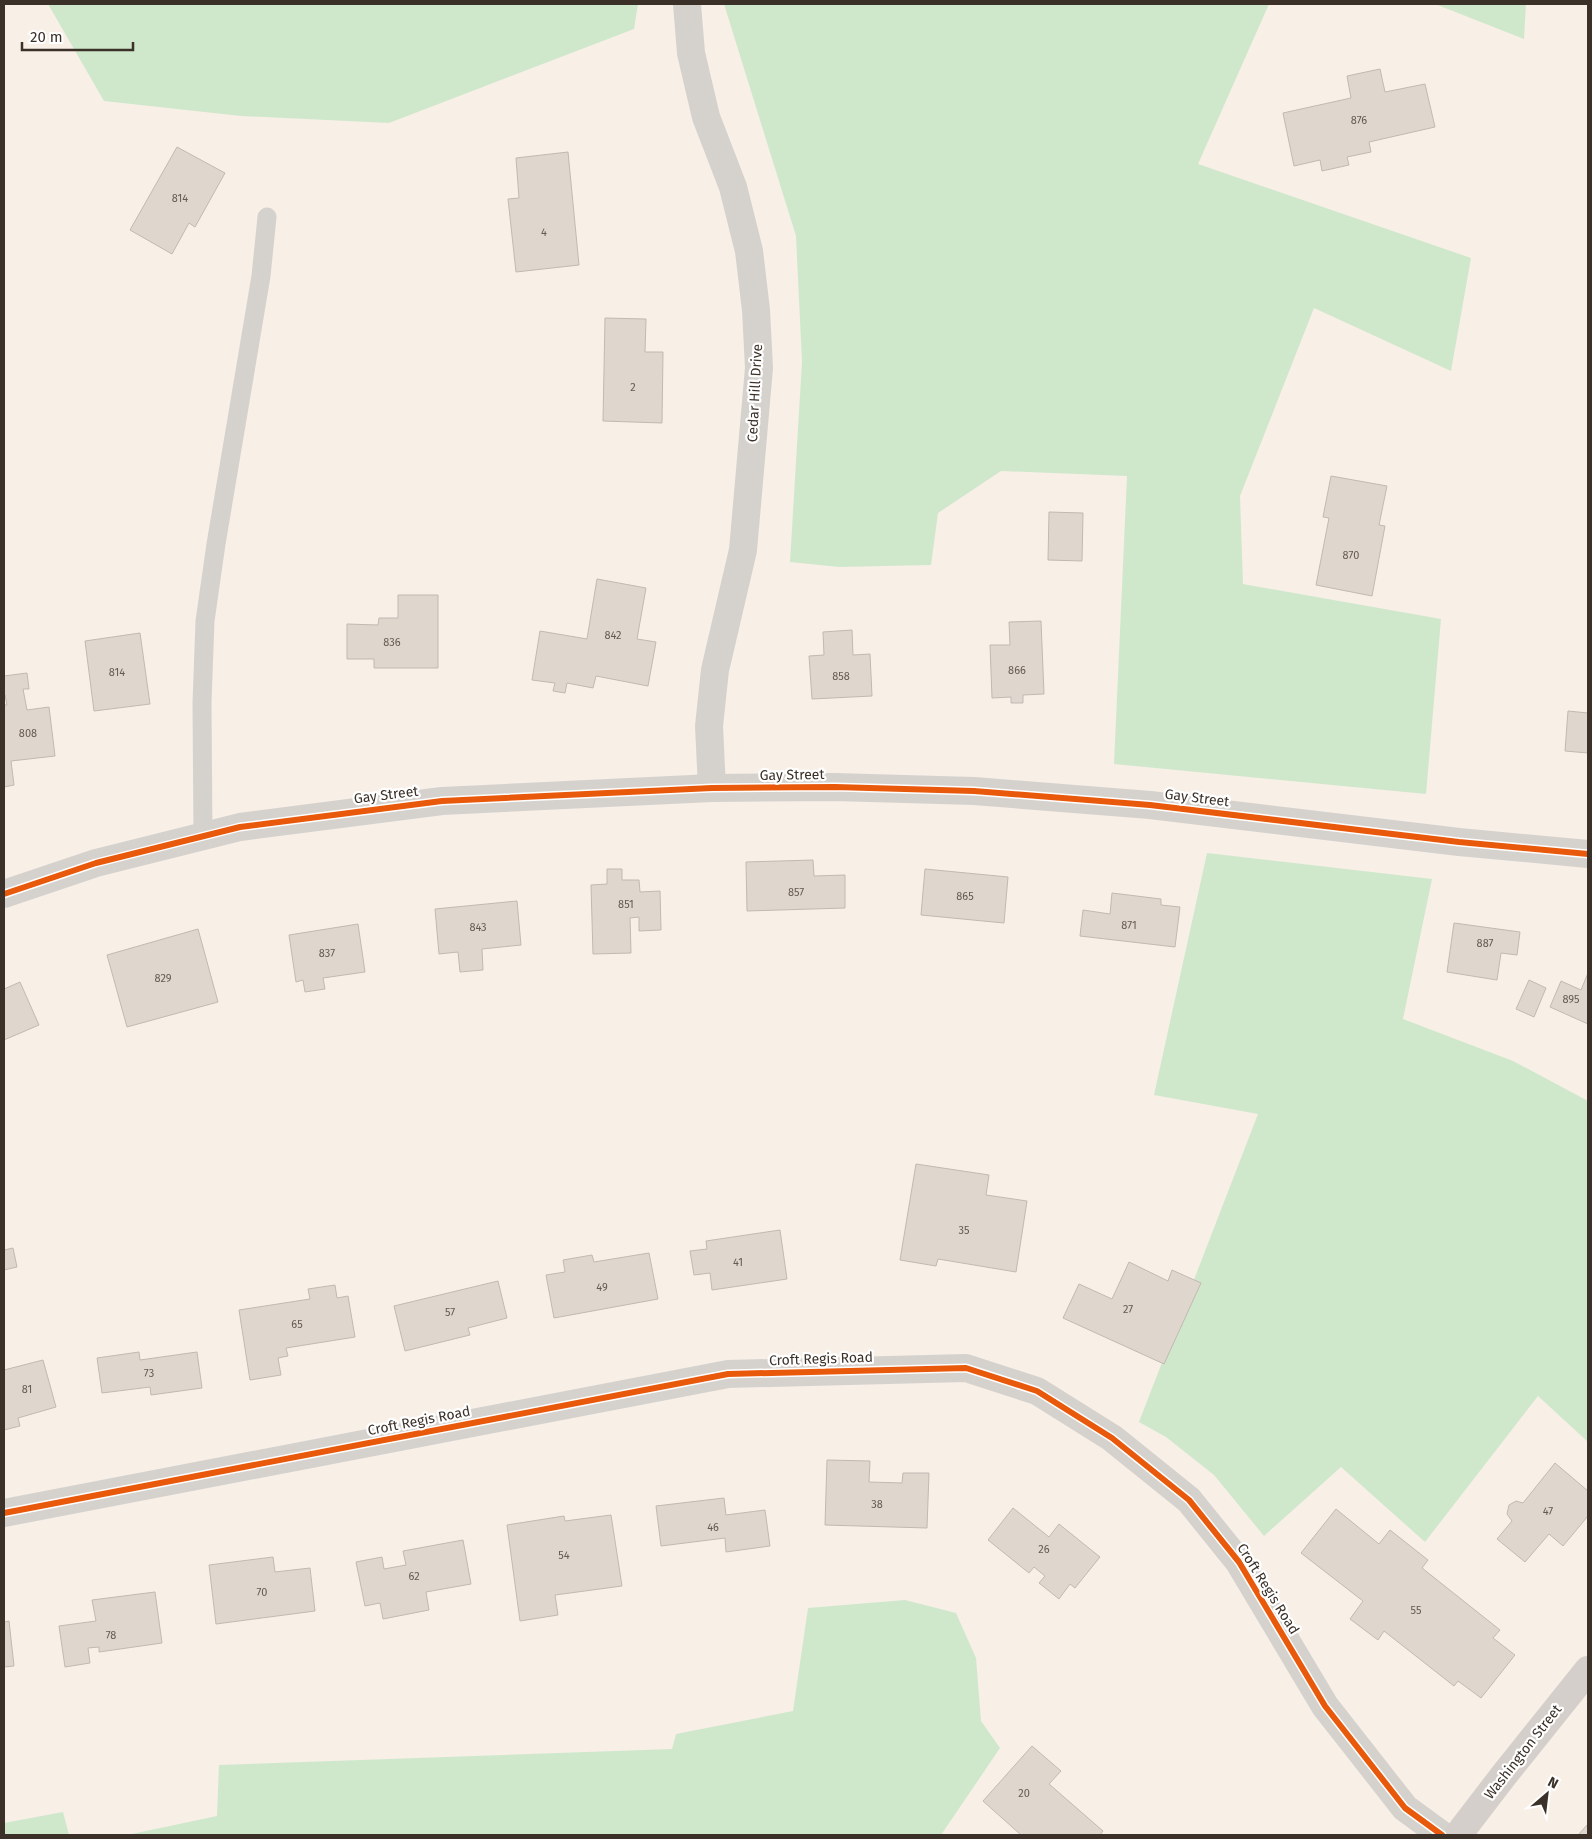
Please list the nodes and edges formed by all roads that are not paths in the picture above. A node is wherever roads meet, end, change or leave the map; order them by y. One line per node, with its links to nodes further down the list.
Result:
1 (687, 4): 3 (street, Cedar Hill Drive)
2 (267, 216): 4 (lane)
3 (712, 788): 4 (street, Gay Street); 5 (street, Gay Street)
4 (203, 836): 6 (street, Gay Street)
5 (1588, 854)
6 (4, 894)
7 (4, 1513): 9 (street, Croft Regis Road)
8 (1588, 1670): 10 (main road, Washington Street)
9 (1442, 1835)
10 (1458, 1835)

